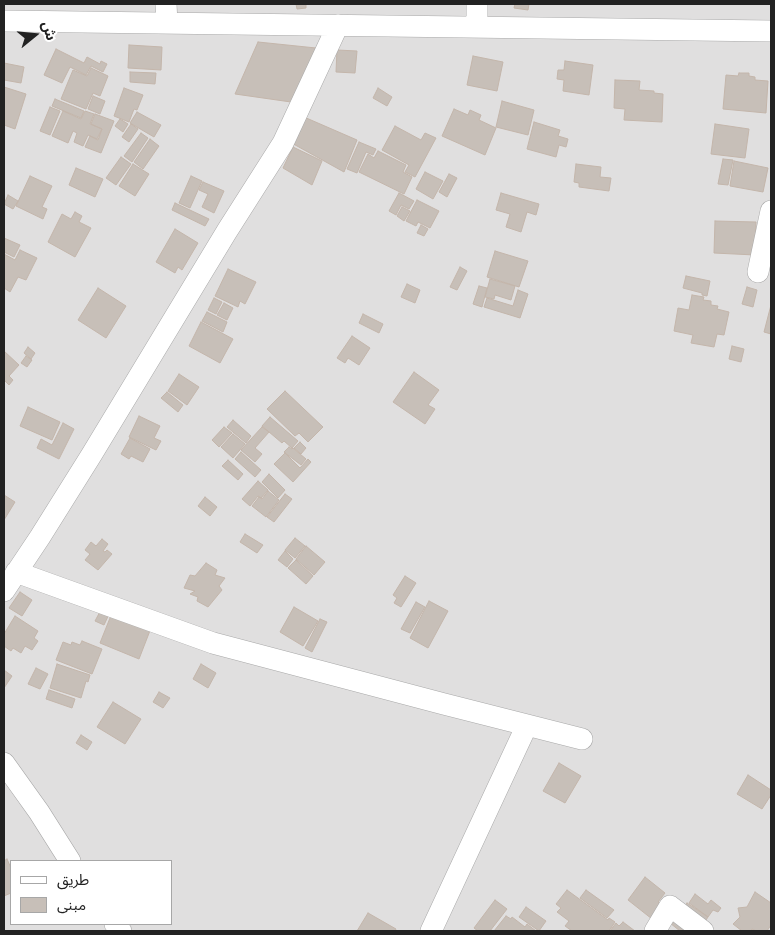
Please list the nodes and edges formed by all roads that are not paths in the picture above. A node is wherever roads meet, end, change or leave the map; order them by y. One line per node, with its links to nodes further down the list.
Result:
1 (478, 4): 5 (street)
2 (166, 13): 3 (street); 4 (street)
3 (4, 21)
4 (338, 25): 5 (street); 9 (street)
5 (477, 27): 6 (street)
6 (771, 31)
7 (771, 211): 8 (street)
8 (758, 272)
9 (16, 572): 10 (street); 11 (street)
10 (4, 591)
11 (527, 725): 12 (street); 15 (street)
12 (582, 739)
13 (4, 763): 14 (street)
14 (69, 860)
15 (431, 931)
16 (655, 931): 17 (street)
17 (703, 931)

